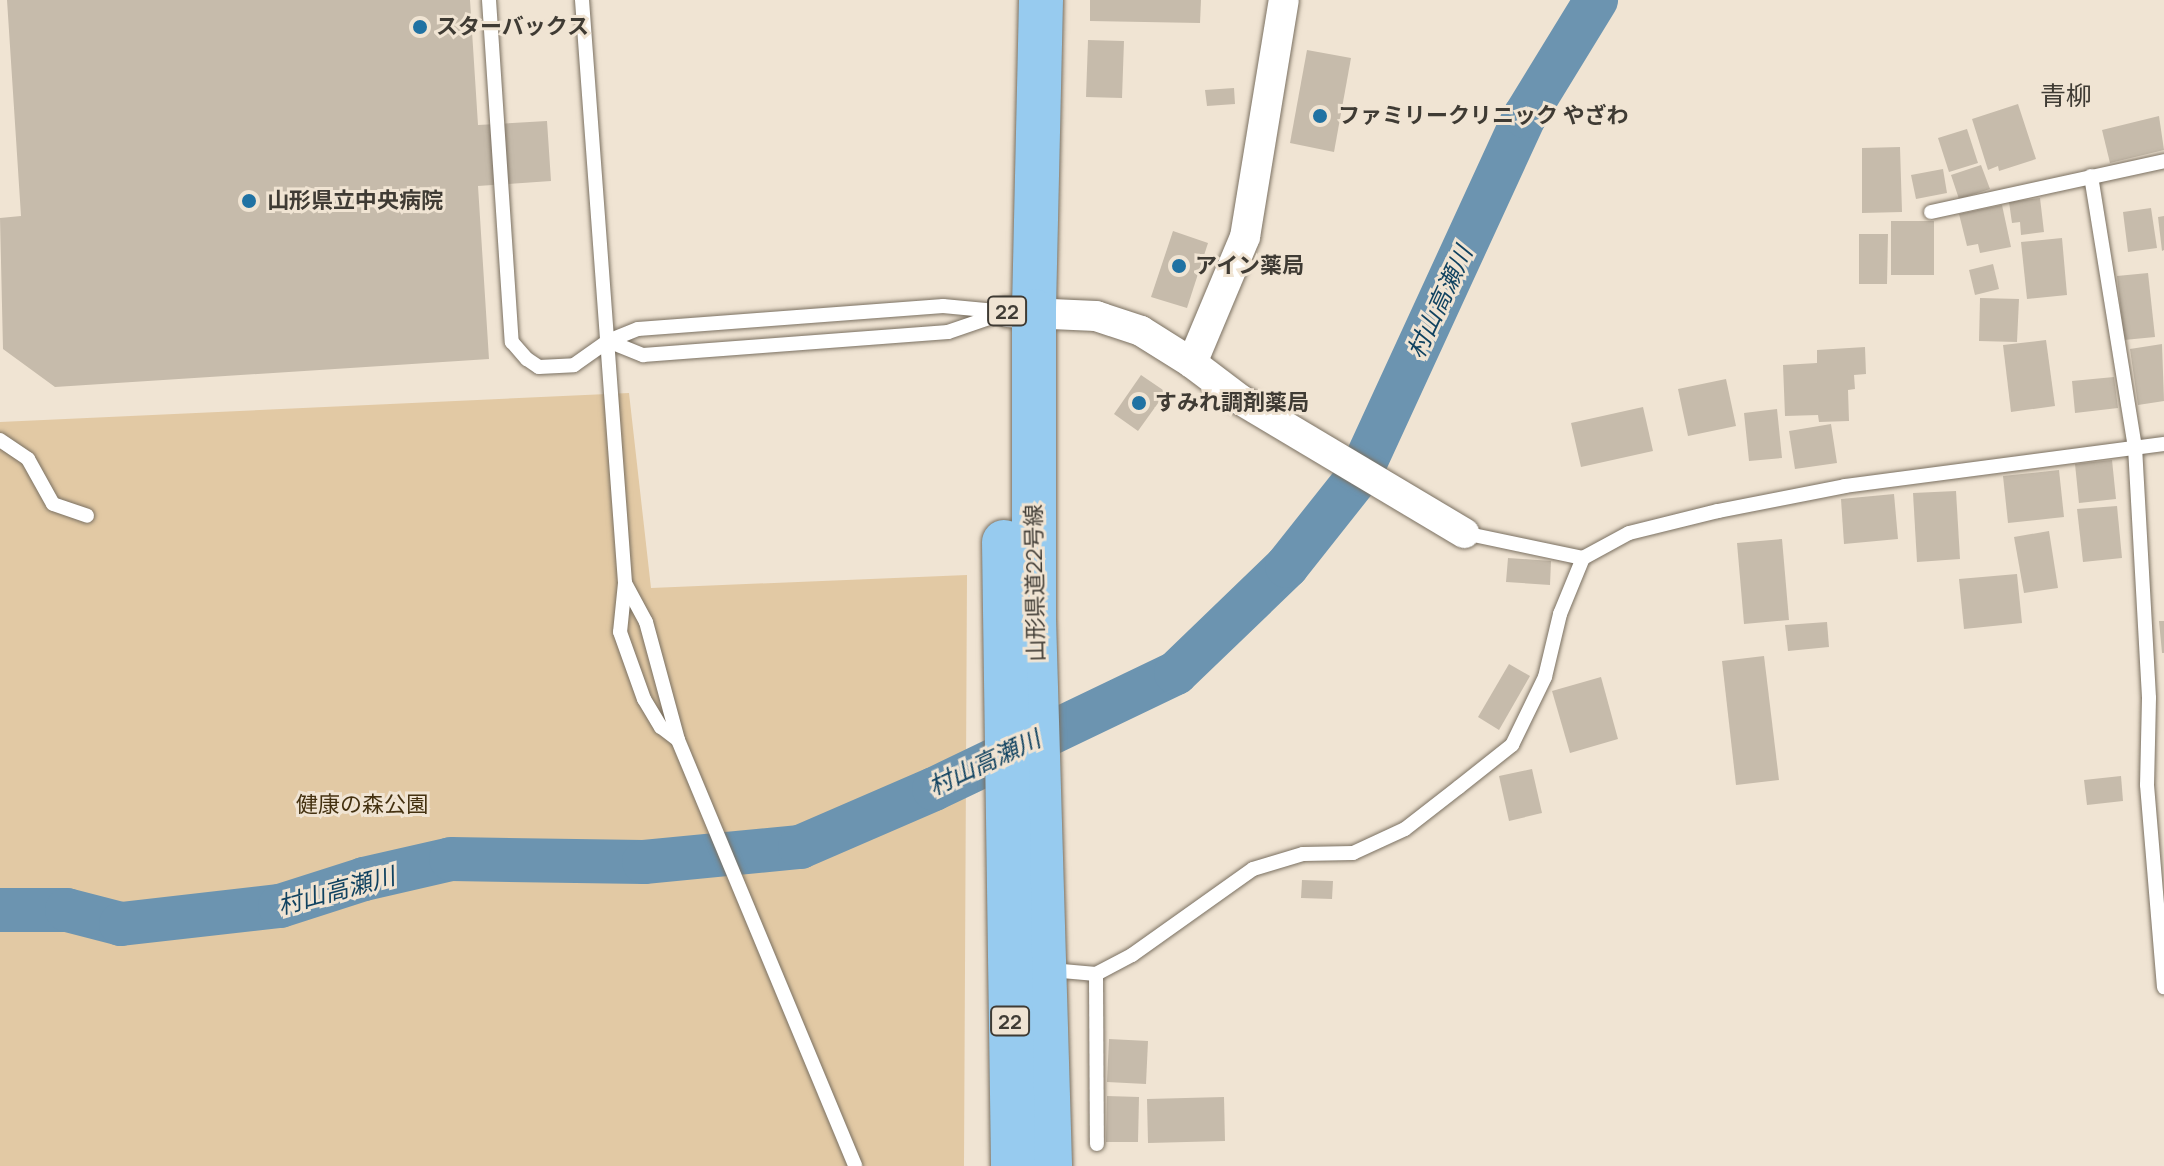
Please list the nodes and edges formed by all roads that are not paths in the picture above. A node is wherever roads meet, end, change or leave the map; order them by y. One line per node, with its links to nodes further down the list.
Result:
1 (489, 0): 10 (lane)
2 (582, 0): 10 (lane)
3 (1013, 0): 9 (main road, 山形県道22号線 / 22)
4 (1041, 0): 9 (main road, 山形県道22号線 / 22)
5 (1284, 0): 11 (street)
6 (2164, 161): 7 (lane)
7 (2091, 176): 8 (lane); 14 (lane)
8 (1931, 212)
9 (1021, 311): 10 (lane); 10 (lane); 11 (street); 19 (main road, 山形県道22号線 / 22)
10 (608, 341): 18 (lane)
11 (1192, 363): 16 (street)
12 (0, 440): 15 (lane)
13 (2164, 444): 14 (lane)
14 (2135, 447): 17 (lane); 23 (lane)
15 (87, 516)
16 (1464, 533): 17 (lane)
17 (1583, 558): 22 (lane)
18 (625, 583): 20 (lane); 20 (lane)
19 (1018, 621): 21 (main road, 山形県道22号線 / 22); 26 (main road, 山形県道22号線 / 22)
20 (678, 740): 25 (lane)
21 (1046, 970): 22 (lane); 27 (main road, 山形県道22号線 / 22)
22 (1096, 974): 24 (lane)
23 (2164, 987)
24 (1097, 1144)
25 (855, 1166)
26 (1013, 1166)
27 (1050, 1166)

